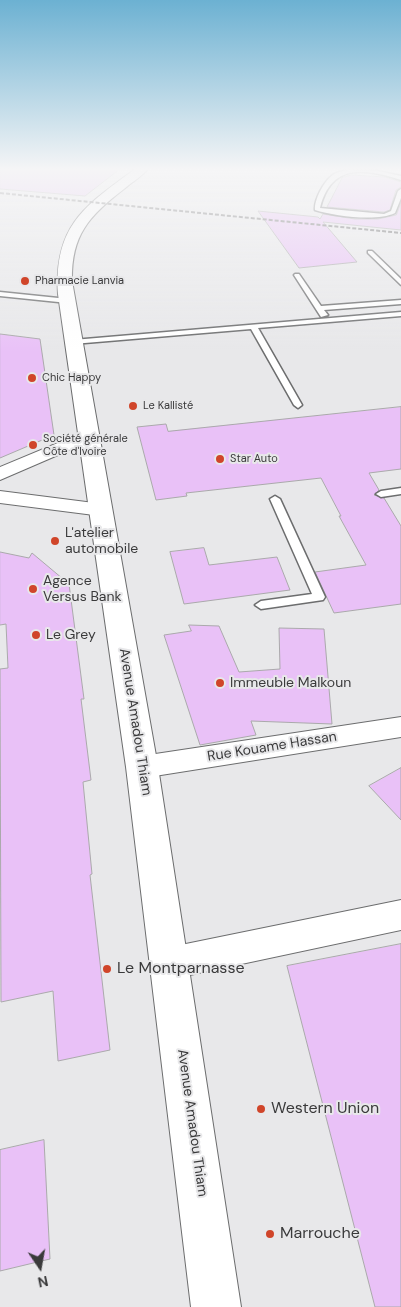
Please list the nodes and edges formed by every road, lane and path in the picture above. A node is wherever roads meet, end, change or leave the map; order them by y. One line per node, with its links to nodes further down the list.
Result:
1 (75, 230): 6 (main road, Avenue Amadou Thiam)
2 (370, 252): 4 (lane)
3 (297, 275): 8 (lane)
4 (401, 283)
5 (0, 294): 6 (lane)
6 (68, 301): 12 (main road, Avenue Amadou Thiam)
7 (401, 302): 8 (lane)
8 (321, 308): 10 (lane)
9 (401, 314): 10 (lane)
10 (328, 321): 11 (lane)
11 (254, 328): 12 (lane); 13 (lane)
12 (73, 342): 14 (main road, Avenue Amadou Thiam)
13 (298, 406)
14 (89, 435): 15 (street); 20 (main road, Avenue Amadou Thiam)
15 (0, 474)
16 (401, 491): 17 (lane)
17 (381, 494)
18 (0, 496): 20 (street)
19 (275, 499): 21 (lane)
20 (102, 510): 23 (main road, Avenue Amadou Thiam)
21 (260, 605)
22 (401, 727): 23 (street, Rue Kouame Hassan)
23 (142, 767): 25 (main road, Avenue Amadou Thiam)
24 (401, 916): 25 (street)
25 (171, 963): 26 (main road, Avenue Amadou Thiam)
26 (216, 1307)

